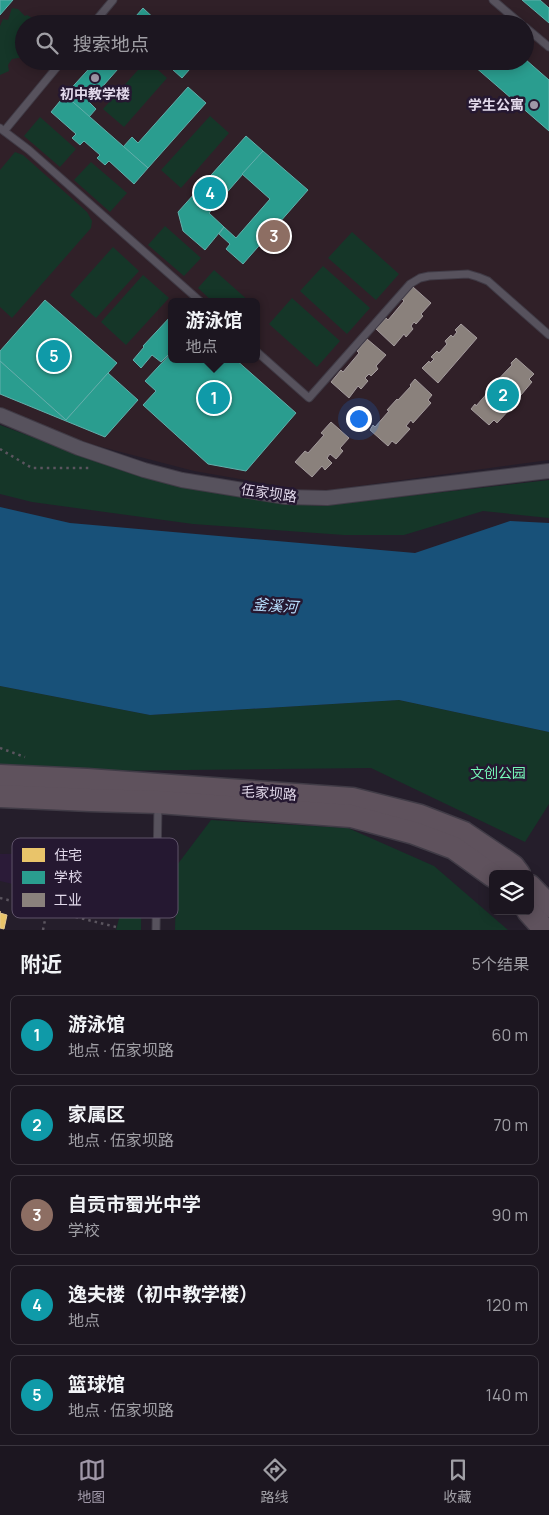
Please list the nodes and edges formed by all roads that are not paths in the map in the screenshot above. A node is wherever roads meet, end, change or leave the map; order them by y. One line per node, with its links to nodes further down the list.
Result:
1 (112, 0): 3 (lane)
2 (493, 0): 4 (lane)
3 (100, 15)
4 (510, 15)
5 (534, 34): 6 (lane)
6 (549, 47)
7 (54, 70): 8 (lane)
8 (2, 129): 9 (lane)
9 (196, 298)
10 (549, 335): 11 (lane)
11 (260, 355)
12 (0, 416): 13 (street, 伍家坝路)
13 (547, 473)
14 (0, 776): 18 (main road, 毛家坝路)
15 (0, 796): 16 (main road, 毛家坝路)
16 (158, 802): 17 (lane); 19 (main road, 毛家坝路)
17 (157, 838)
18 (516, 870)
19 (489, 873)
20 (534, 890): 21 (main road)
21 (549, 906)
22 (532, 915): 23 (main road)
23 (545, 930)

